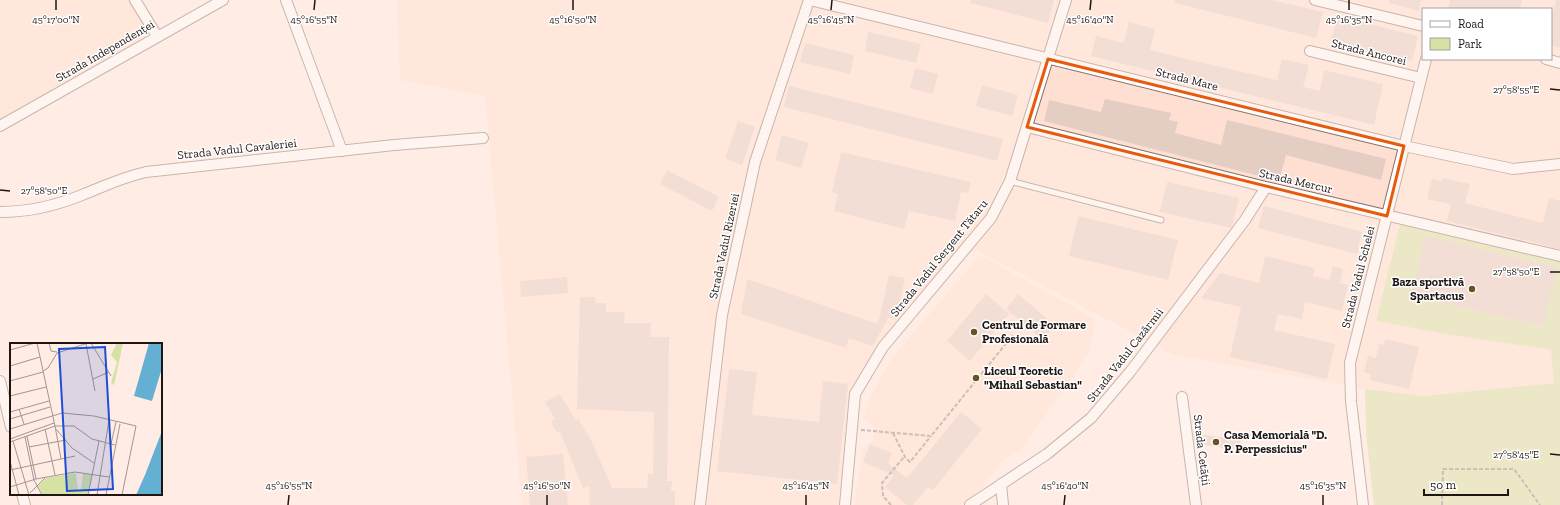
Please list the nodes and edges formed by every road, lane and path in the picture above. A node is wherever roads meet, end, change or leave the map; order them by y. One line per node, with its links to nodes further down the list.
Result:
1 (136, 0): 8 (street)
2 (223, 0): 8 (street, Strada Independenței)
3 (286, 0): 19 (street)
4 (810, 0): 10 (street, Strada Mare); 38 (street, Strada Vadul Rizeriei)
5 (1066, 0): 10 (street, Strada Vadul Sergent Tătaru)
6 (1315, 0): 7 (street)
7 (1422, 26)
8 (158, 36): 15 (street, Strada Independenței)
9 (1310, 51): 14 (street, Strada Ancorei)
10 (1048, 59): 16 (street, Strada Vadul Sergent Tătaru); 18 (street, Strada Mare)
11 (1426, 60): 14 (street, Strada Vadul Schelei)
12 (1550, 60): 13 (street)
13 (1560, 63)
14 (1421, 78): 18 (street, Strada Vadul Schelei)
15 (0, 126)
16 (1027, 127): 21 (street, Strada Vadul Sergent Tătaru); 22 (street, Strada Mercur)
17 (483, 138): 19 (street, Strada Vadul Cavaleriei)
18 (1404, 146): 20 (street, Strada Mare); 24 (street, Strada Vadul Schelei)
19 (342, 151): 23 (street, Strada Vadul Cavaleriei)
20 (1560, 164)
21 (1010, 181): 25 (lane); 31 (street, Strada Vadul Sergent Tătaru)
22 (1266, 187): 24 (street, Strada Mercur); 35 (street, Strada Vadul Cazărmii)
23 (0, 212)
24 (1387, 216): 26 (street, Strada Mercur); 44 (street, Strada Vadul Schelei)
25 (1162, 220)
26 (1560, 256)
27 (1013, 335): 33 (path)
28 (0, 381): 30 (street)
29 (1182, 397): 43 (street, Strada Cetății)
30 (10, 423)
31 (852, 429): 32 (path); 39 (street, Strada Vadul Sergent Tătaru)
32 (893, 433): 33 (path); 34 (path)
33 (931, 436): 34 (path)
34 (905, 457): 40 (path)
35 (1001, 484): 41 (street, Strada Vadul Cazărmii); 42 (street)
36 (22, 495): 37 (street)
37 (25, 505)
38 (700, 505)
39 (845, 505)
40 (891, 505)
41 (970, 505)
42 (1004, 505)
43 (1196, 505)
44 (1363, 505)
45 (1442, 505): 46 (path)
46 (1540, 505)

